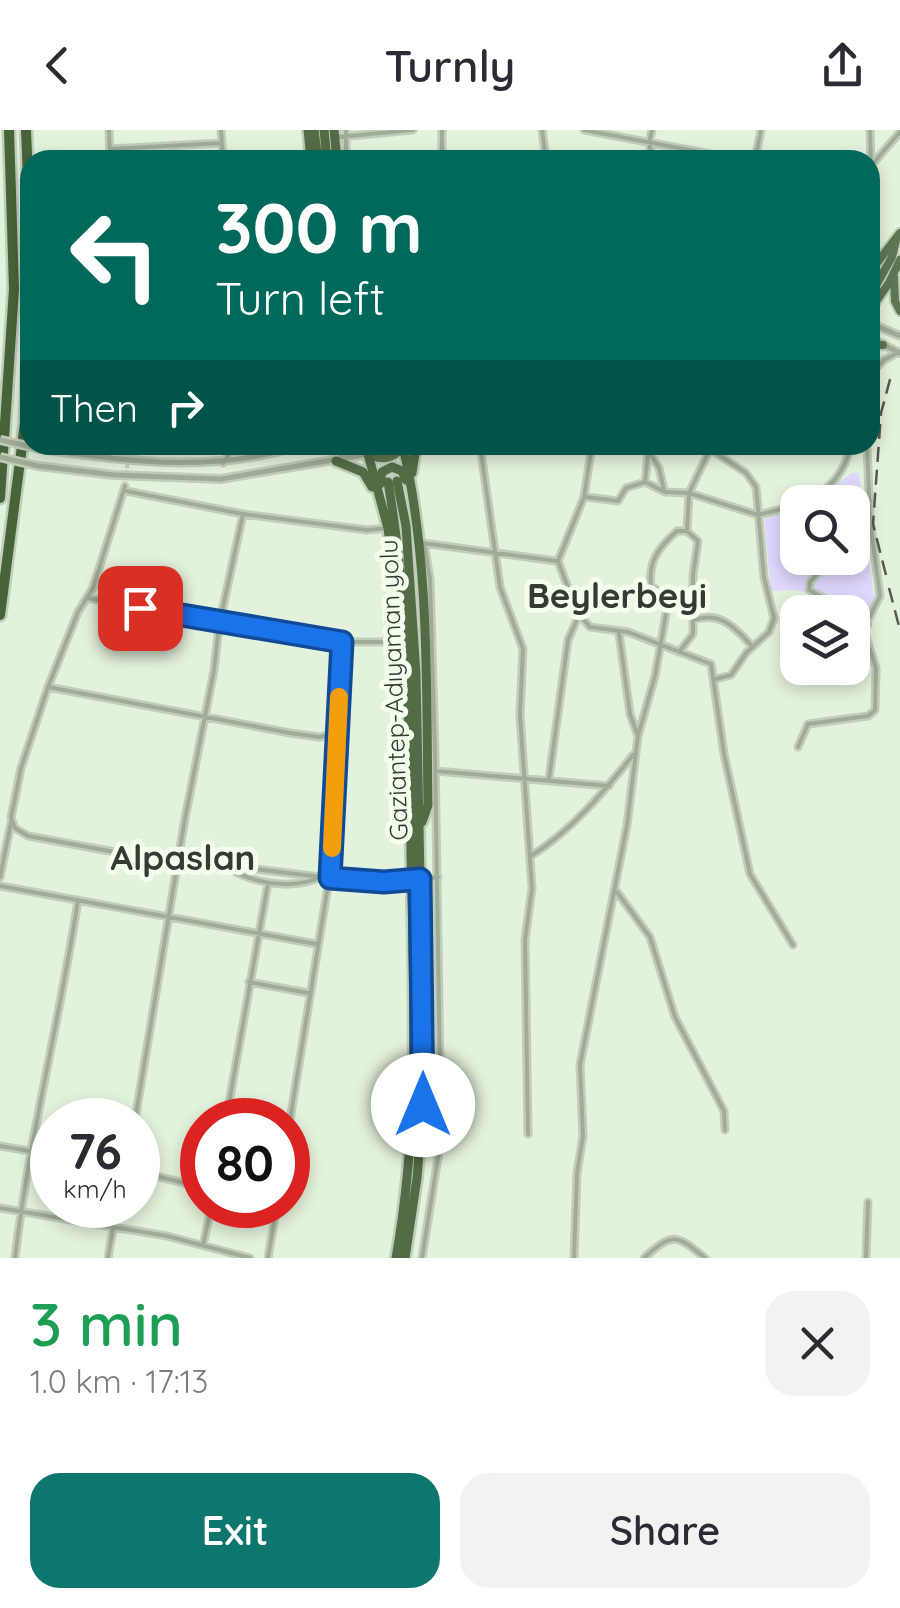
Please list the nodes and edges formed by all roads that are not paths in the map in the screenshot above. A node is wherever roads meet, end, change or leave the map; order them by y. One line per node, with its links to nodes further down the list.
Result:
1 (8, 130): 57 (highway)
2 (109, 130): 12 (street)
3 (221, 130): 10 (street)
4 (414, 130): 7 (street)
5 (584, 130): 11 (street)
6 (652, 130): 11 (street)
7 (346, 132): 9 (street)
8 (900, 132): 16 (street)
9 (334, 134)
10 (222, 143): 12 (street); 13 (street)
11 (650, 143): 14 (street); 15 (street)
12 (110, 149)
13 (222, 150)
14 (651, 150)
15 (688, 150)
16 (880, 155)
17 (898, 237): 18 (main road); 21 (main road)
18 (880, 260)
19 (900, 260): 20 (main road)
20 (894, 273): 22 (main road); 23 (main road)
21 (880, 278)
22 (880, 295)
23 (900, 312)
24 (880, 344): 25 (main road)
25 (883, 345): 26 (street)
26 (899, 353)
27 (21, 455): 71 (highway)
28 (101, 455): 48 (street, bridge)
29 (229, 455): 48 (street)
30 (261, 455): 45 (street)
31 (270, 455): 45 (street)
32 (342, 455): 47 (street)
33 (363, 455): 47 (street)
34 (368, 455): 62 (highway)
35 (407, 455): 53 (highway)
36 (416, 455): 53 (highway)
37 (481, 455): 66 (street)
38 (590, 455): 56 (street)
39 (650, 455): 50 (street)
40 (651, 455): 54 (street)
41 (704, 455): 55 (street)
42 (720, 455): 61 (street)
43 (848, 455): 51 (street)
44 (868, 455): 52 (street)
45 (264, 457): 48 (street)
46 (0, 458): 47 (street, bridge)
47 (336, 460): 62 (highway)
48 (223, 463)
49 (392, 482): 95 (highway, Gaziantep-Adıyaman yolu)
50 (645, 482): 54 (street); 56 (street)
51 (830, 485)
52 (869, 485)
53 (412, 486): 63 (highway)
54 (665, 492): 55 (street)
55 (689, 493): 61 (street); 64 (street)
56 (584, 497): 67 (street)
57 (0, 498)
58 (870, 501): 74 (street)
59 (780, 509): 61 (street)
60 (243, 514): 62 (street); 70 (street); 76 (street)
61 (758, 515): 80 (street)
62 (386, 523): 63 (highway); 73 (highway)
63 (416, 527): 65 (highway)
64 (688, 531): 75 (street); 79 (street)
65 (421, 543): 66 (street); 90 (street); 95 (highway)
66 (495, 554): 67 (street); 91 (street)
67 (558, 561): 72 (street)
68 (816, 575): 69 (street)
69 (818, 595)
70 (87, 598): 76 (street); 84 (street)
71 (0, 615)
72 (579, 615): 77 (street); 92 (street)
73 (398, 618): 78 (street); 95 (highway)
74 (870, 619)
75 (693, 620): 80 (street); 82 (street)
76 (220, 622): 78 (street); 85 (street)
77 (619, 632): 79 (street); 87 (street)
78 (342, 642): 86 (street)
79 (660, 645): 82 (street); 87 (street)
80 (753, 646): 83 (street)
81 (870, 650): 88 (street)
82 (679, 652): 83 (street)
83 (714, 680): 111 (street)
84 (48, 687): 85 (street); 94 (street)
85 (206, 716): 86 (street); 97 (street)
86 (337, 734): 102 (street)
87 (638, 736): 89 (street)
88 (798, 747)
89 (636, 751): 93 (street); 106 (street)
90 (436, 771): 91 (street); 101 (street)
91 (526, 777): 92 (street); 96 (street)
92 (548, 779): 93 (street)
93 (608, 786): 96 (street)
94 (11, 822): 97 (street); 100 (street)
95 (415, 832): 103 (highway, Gaziantep-Adıyaman yolu)
96 (531, 856): 119 (street)
97 (179, 860): 98 (street); 108 (street)
98 (226, 866): 99 (street); 104 (street)
99 (322, 876): 102 (street); 104 (street)
100 (0, 877)
101 (438, 877): 103 (street); 138 (street)
102 (330, 878): 103 (street); 110 (street)
103 (416, 880): 136 (highway, Gaziantep-Adıyaman yolu); 137 (highway, Gaziantep-Adıyaman yolu)
104 (268, 884): 109 (street)
105 (0, 886): 107 (street)
106 (616, 890): 118 (street); 139 (street)
107 (78, 900): 108 (street); 114 (street)
108 (168, 917): 109 (street); 115 (street)
109 (258, 934): 110 (street); 112 (street)
110 (316, 944): 113 (street)
111 (793, 945)
112 (250, 982): 113 (street); 116 (street)
113 (308, 993): 117 (street)
114 (43, 1098)
115 (139, 1098)
116 (230, 1098)
117 (293, 1098)
118 (725, 1130)
119 (528, 1134)
120 (0, 1146): 121 (street)
121 (30, 1151)
122 (30, 1165): 125 (street)
123 (868, 1202): 142 (street)
124 (0, 1208): 125 (street)
125 (20, 1210): 126 (street); 132 (street)
126 (30, 1212)
127 (112, 1228): 133 (street)
128 (122, 1228): 131 (street)
129 (207, 1228): 131 (street)
130 (273, 1228): 135 (street)
131 (203, 1245): 134 (street)
132 (14, 1258)
133 (108, 1258)
134 (250, 1258)
135 (268, 1258)
136 (396, 1258)
137 (405, 1258)
138 (422, 1258)
139 (574, 1258)
140 (644, 1258): 141 (street)
141 (705, 1258)
142 (866, 1258)

